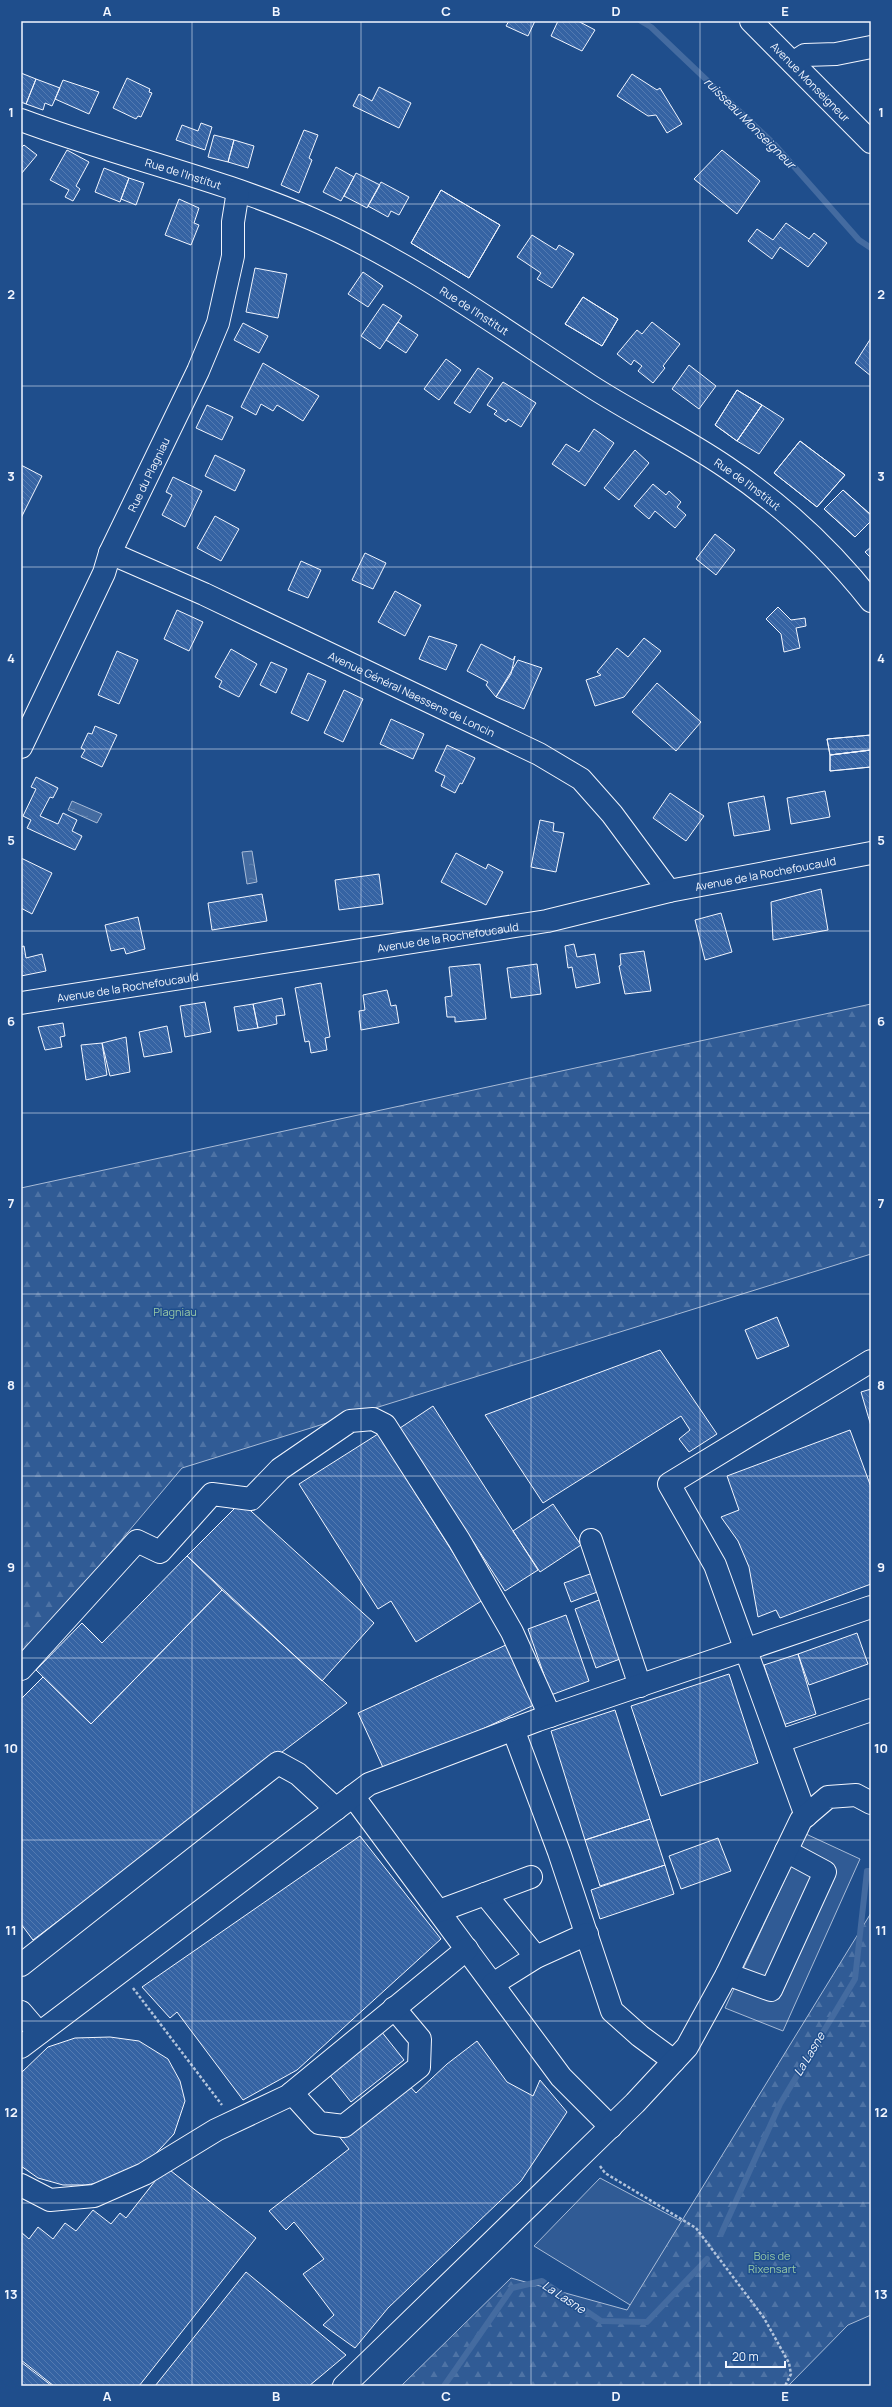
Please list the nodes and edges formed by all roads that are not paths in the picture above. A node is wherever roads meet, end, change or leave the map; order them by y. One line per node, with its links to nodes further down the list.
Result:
1 (751, 21): 3 (street, Avenue Monseigneur)
2 (871, 47): 3 (street)
3 (793, 63): 5 (street, Avenue Monseigneur)
4 (21, 120): 6 (street, Rue de l'Institut)
5 (871, 142)
6 (238, 191): 7 (street, Rue du Plagniau); 8 (street, Rue de l'Institut)
7 (110, 553): 9 (street, Rue du Plagniau); 11 (street, Avenue Général Naessens de Loncin)
8 (871, 601)
9 (21, 747)
10 (871, 853): 11 (street, Avenue de la Rochefoucauld)
11 (669, 891): 12 (street, Avenue de la Rochefoucauld)
12 (21, 1003)
13 (871, 1361): 16 (street)
14 (591, 1540): 18 (street)
15 (871, 1607): 16 (street)
16 (747, 1650): 18 (street); 22 (street)
17 (21, 1669): 20 (street)
18 (640, 1686): 20 (street)
19 (871, 1710): 22 (street)
20 (550, 1716): 21 (street)
21 (513, 1729): 23 (street); 31 (street)
22 (780, 1741): 26 (street)
23 (353, 1796): 25 (street); 30 (street)
24 (871, 1803): 26 (street)
25 (336, 1809): 34 (street); 39 (street)
26 (806, 1816): 27 (street)
27 (786, 1850): 35 (street); 35 (street)
28 (531, 1877): 29 (street)
29 (485, 1894): 30 (street); 33 (street)
30 (439, 1911): 32 (street)
31 (587, 1934): 33 (street); 41 (street)
32 (467, 1949): 36 (street); 37 (street)
33 (536, 1957): 36 (street)
34 (21, 1965)
35 (726, 1974): 41 (street)
36 (493, 1984): 43 (street)
37 (394, 2008): 42 (street); 42 (street)
38 (21, 2012): 39 (street)
39 (40, 2033): 40 (street)
40 (21, 2047)
41 (674, 2061): 43 (street)
42 (292, 2093): 44 (street)
43 (611, 2127): 45 (street)
44 (21, 2184)
45 (344, 2386)

